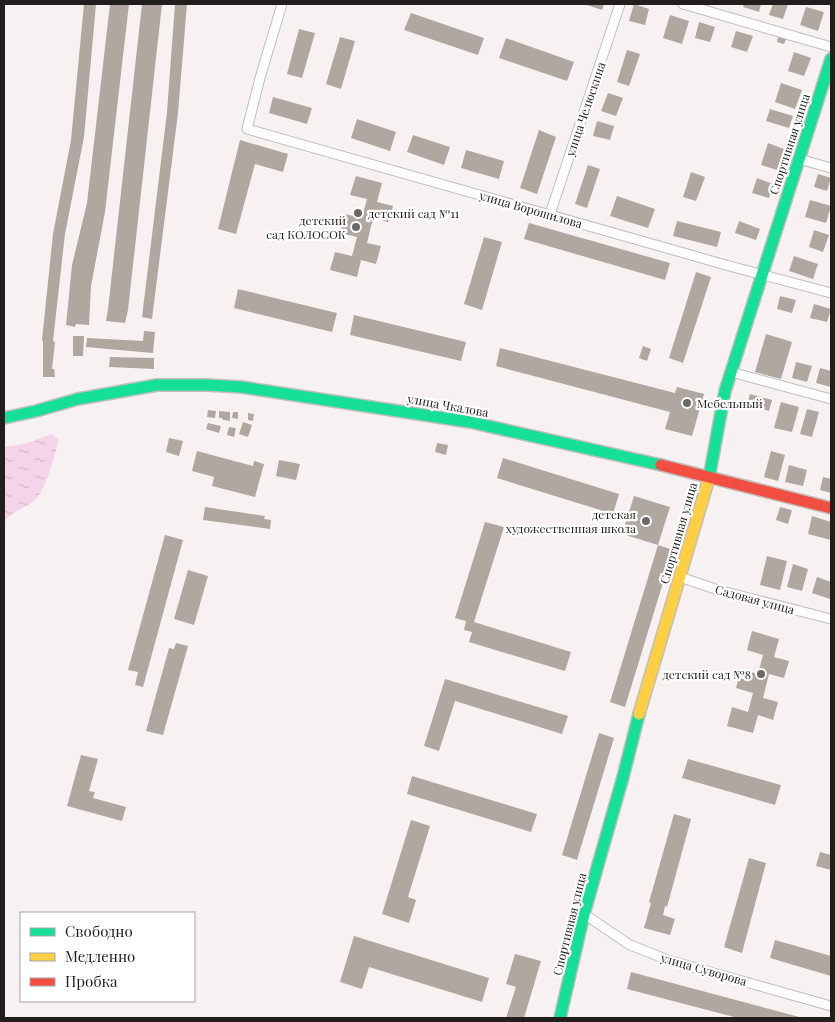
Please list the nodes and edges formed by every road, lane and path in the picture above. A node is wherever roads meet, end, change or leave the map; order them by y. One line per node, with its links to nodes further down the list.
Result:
1 (282, 4): 8 (street, улица Ворошилова)
2 (620, 4): 8 (street, улица Челюскина)
3 (682, 4): 4 (street)
4 (831, 47)
5 (831, 59): 6 (street, Спортивная улица)
6 (799, 158): 7 (street); 9 (street, Спортивная улица)
7 (831, 168)
8 (550, 214): 9 (street, улица Ворошилова)
9 (762, 275): 10 (street, улица Ворошилова); 11 (street, Спортивная улица)
10 (831, 293)
11 (731, 372): 12 (street); 14 (street, Спортивная улица)
12 (831, 399)
13 (4, 418): 14 (street, улица Чкалова)
14 (709, 477): 15 (street, улица Чкалова); 16 (street, Спортивная улица)
15 (831, 508)
16 (680, 576): 17 (street, Садовая улица); 18 (street, Спортивная улица)
17 (831, 619)
18 (584, 914): 19 (street, улица Суворова); 20 (street, Спортивная улица)
19 (831, 1006)
20 (560, 1018)

